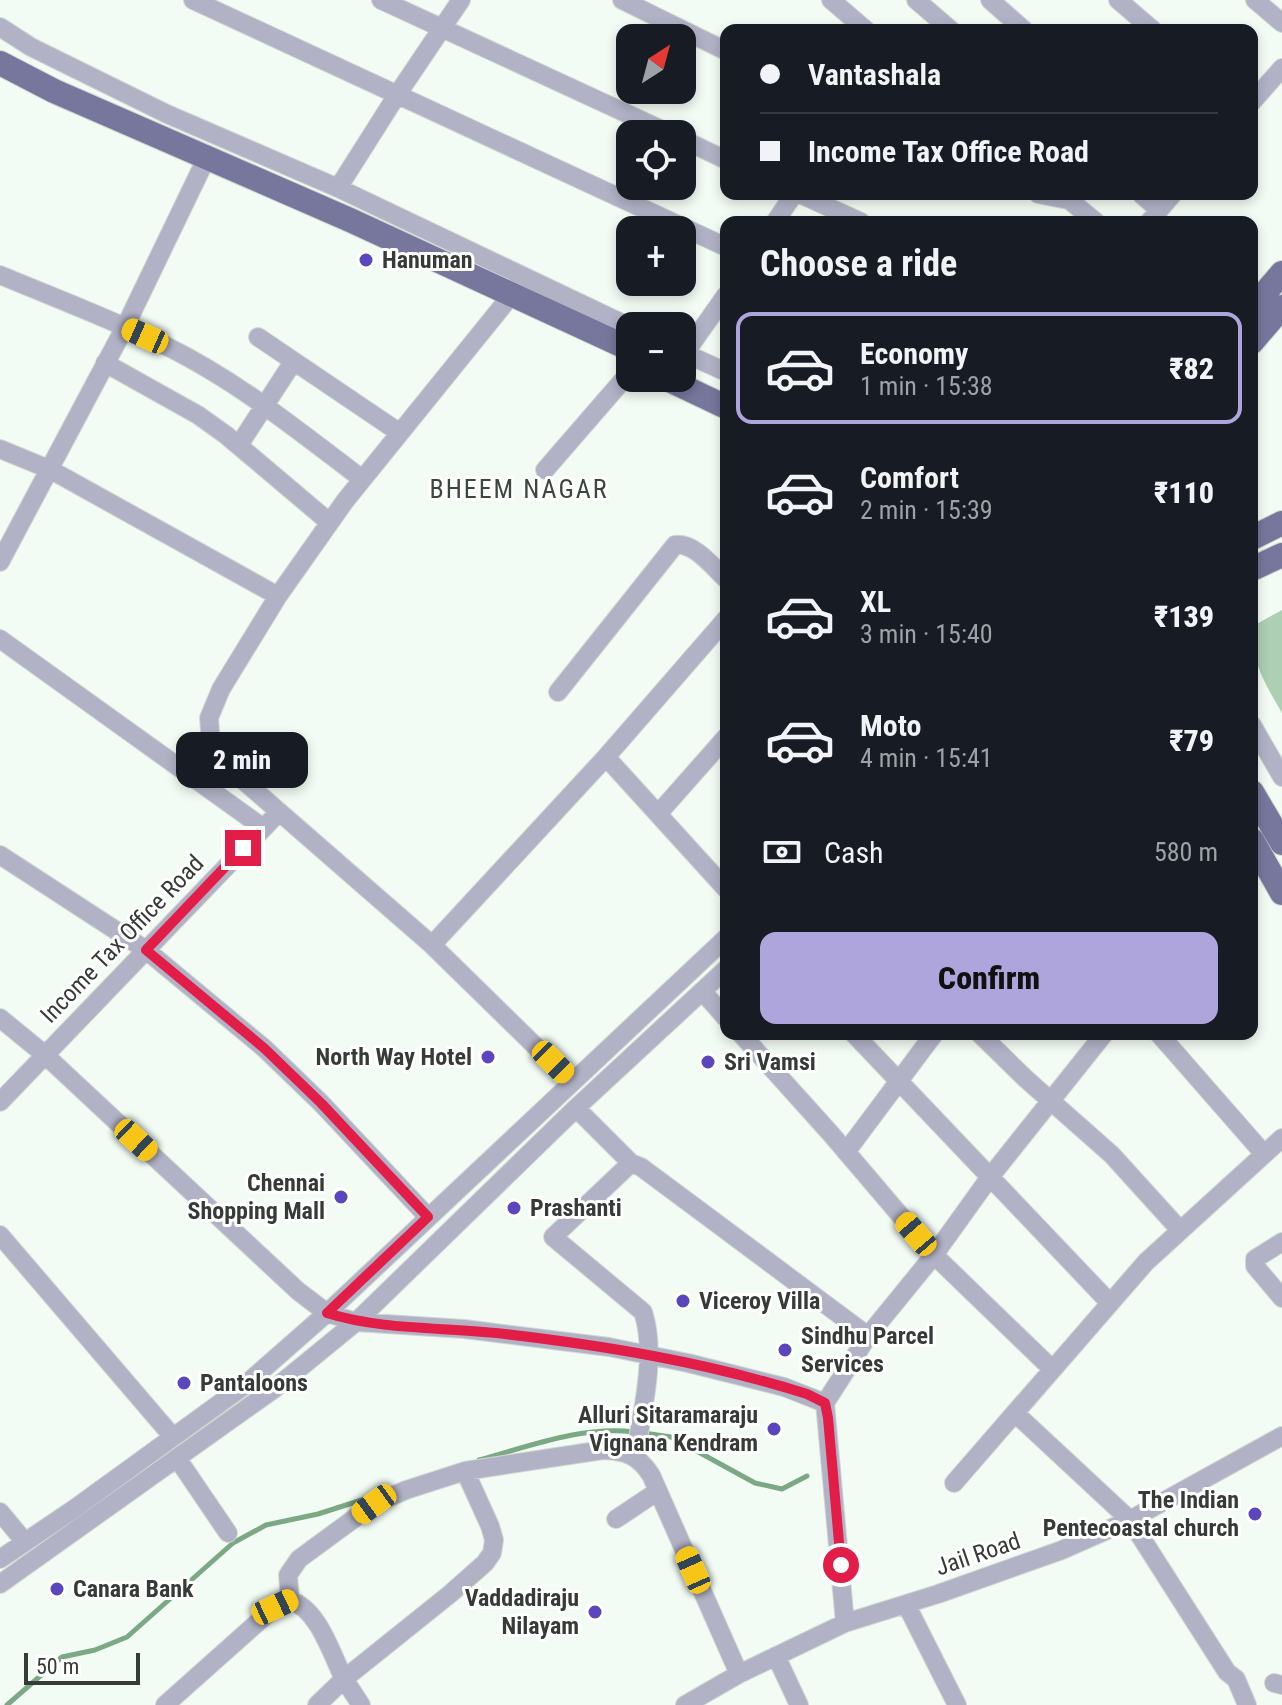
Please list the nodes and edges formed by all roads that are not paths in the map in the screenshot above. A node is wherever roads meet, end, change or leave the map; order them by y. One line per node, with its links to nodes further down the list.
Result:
1 (193, 0): 21 (street)
2 (381, 0): 16 (street)
3 (461, 0): 16 (street)
4 (622, 0): 17 (street)
5 (831, 0): 11 (street)
6 (916, 0): 12 (street)
7 (990, 0): 13 (street)
8 (1118, 0): 14 (street)
9 (1255, 0): 10 (street)
10 (1282, 23)
11 (859, 24)
12 (944, 24)
13 (1017, 24)
14 (1146, 24)
15 (0, 27): 27 (street)
16 (442, 27): 21 (street); 23 (street)
17 (720, 48)
18 (0, 63): 26 (main road)
19 (1282, 68): 22 (street)
20 (0, 78): 26 (main road)
21 (397, 95): 27 (street); 34 (street)
22 (1258, 95)
23 (641, 120)
24 (696, 146): 25 (street)
25 (720, 157)
26 (203, 165): 38 (main road); 42 (street); 46 (main road)
27 (338, 188): 41 (street)
28 (813, 200): 31 (street)
29 (1069, 200): 32 (street)
30 (1168, 200): 33 (street)
31 (848, 216)
32 (1089, 216)
33 (1154, 216)
34 (720, 244)
35 (1282, 273): 37 (main road)
36 (0, 275): 42 (street)
37 (1258, 301)
38 (505, 303): 47 (main road); 58 (street)
39 (720, 304): 45 (street)
40 (1282, 307): 43 (main road)
41 (616, 320)
42 (125, 327): 49 (street); 57 (street)
43 (1258, 335)
44 (258, 337): 48 (street)
45 (696, 340)
46 (616, 342)
47 (616, 355)
48 (293, 362): 57 (street); 58 (street)
49 (105, 363): 59 (street); 61 (street)
50 (696, 363): 52 (street)
51 (696, 370): 54 (main road)
52 (720, 370)
53 (616, 388): 62 (street)
54 (720, 389)
55 (694, 392): 56 (main road)
56 (720, 404)
57 (264, 406): 59 (street); 63 (street)
58 (400, 433): 63 (street)
59 (239, 445): 64 (street)
60 (0, 449): 61 (street)
61 (51, 470): 68 (street); 71 (street)
62 (545, 470)
63 (362, 479): 64 (street)
64 (329, 522): 71 (street)
65 (1282, 523): 66 (main road)
66 (1258, 535)
67 (1282, 555): 69 (main road)
68 (0, 562)
69 (1258, 566)
70 (720, 574): 74 (street)
71 (278, 596): 80 (street)
72 (720, 626): 77 (street)
73 (0, 639): 82 (street)
74 (558, 692)
75 (1258, 735): 78 (street)
76 (720, 744): 81 (street)
77 (606, 757): 81 (street); 89 (street)
78 (1282, 777)
79 (1258, 802): 83 (main road)
80 (279, 812): 82 (street, Income Tax Office Road); 89 (street)
81 (658, 814): 86 (street)
82 (262, 827): 90 (street, Income Tax Office Road)
83 (1282, 843)
84 (1258, 851): 87 (main road)
85 (0, 855): 90 (street)
86 (720, 882)
87 (1282, 893)
88 (720, 944): 103 (street)
89 (432, 945): 103 (street)
90 (146, 950): 101 (street, Income Tax Office Road); 112 (street)
91 (720, 974): 92 (street)
92 (702, 991): 93 (street); 106 (street)
93 (720, 1011)
94 (0, 1018): 101 (street)
95 (746, 1040): 108 (street)
96 (860, 1040): 102 (street)
97 (929, 1040): 102 (street)
98 (987, 1040): 104 (street)
99 (1099, 1040): 104 (street)
100 (1164, 1040): 109 (street)
101 (44, 1054): 105 (street, Income Tax Office Road); 119 (street)
102 (899, 1080): 108 (street); 111 (street)
103 (571, 1081): 112 (street)
104 (1051, 1099): 111 (street); 113 (street)
105 (0, 1102)
106 (576, 1108): 110 (street); 120 (street)
107 (1282, 1138): 109 (street)
108 (846, 1152): 116 (street)
109 (1264, 1154): 113 (street)
110 (631, 1163): 121 (street); 122 (street)
111 (990, 1177): 116 (street); 118 (street)
112 (428, 1217): 119 (street)
113 (1180, 1230): 118 (street)
114 (0, 1235): 127 (street)
115 (1282, 1242): 117 (street)
116 (934, 1255): 121 (street); 123 (street)
117 (1282, 1298)
118 (1109, 1302): 123 (street)
119 (327, 1313): 120 (street); 127 (street)
120 (356, 1322): 122 (street); 129 (street)
121 (868, 1336): 124 (street)
122 (648, 1354): 124 (street); 128 (street)
123 (1052, 1369): 125 (street)
124 (825, 1403): 142 (street)
125 (1015, 1413): 131 (street); 135 (street)
126 (1282, 1436): 135 (street, Jail Road)
127 (173, 1437): 137 (street)
128 (635, 1455): 130 (street); 132 (street)
129 (177, 1458): 136 (street); 139 (street)
130 (465, 1471): 140 (street); 145 (street)
131 (954, 1483)
132 (658, 1491): 134 (street); 144 (street)
133 (0, 1512): 137 (street)
134 (616, 1519)
135 (1130, 1520): 141 (street, Jail Road); 152 (street)
136 (228, 1533)
137 (25, 1542): 138 (street)
138 (0, 1559)
139 (0, 1584)
140 (290, 1600): 145 (street); 146 (street)
141 (906, 1604): 142 (street, Jail Road); 151 (street)
142 (845, 1623): 143 (street, Jail Road)
143 (776, 1656): 144 (street, Jail Road); 150 (street)
144 (739, 1674): 149 (street, Jail Road)
145 (344, 1679): 147 (street); 148 (street)
146 (165, 1705)
147 (317, 1705)
148 (361, 1705)
149 (685, 1705)
150 (799, 1705)
151 (957, 1705)
152 (1247, 1705)

